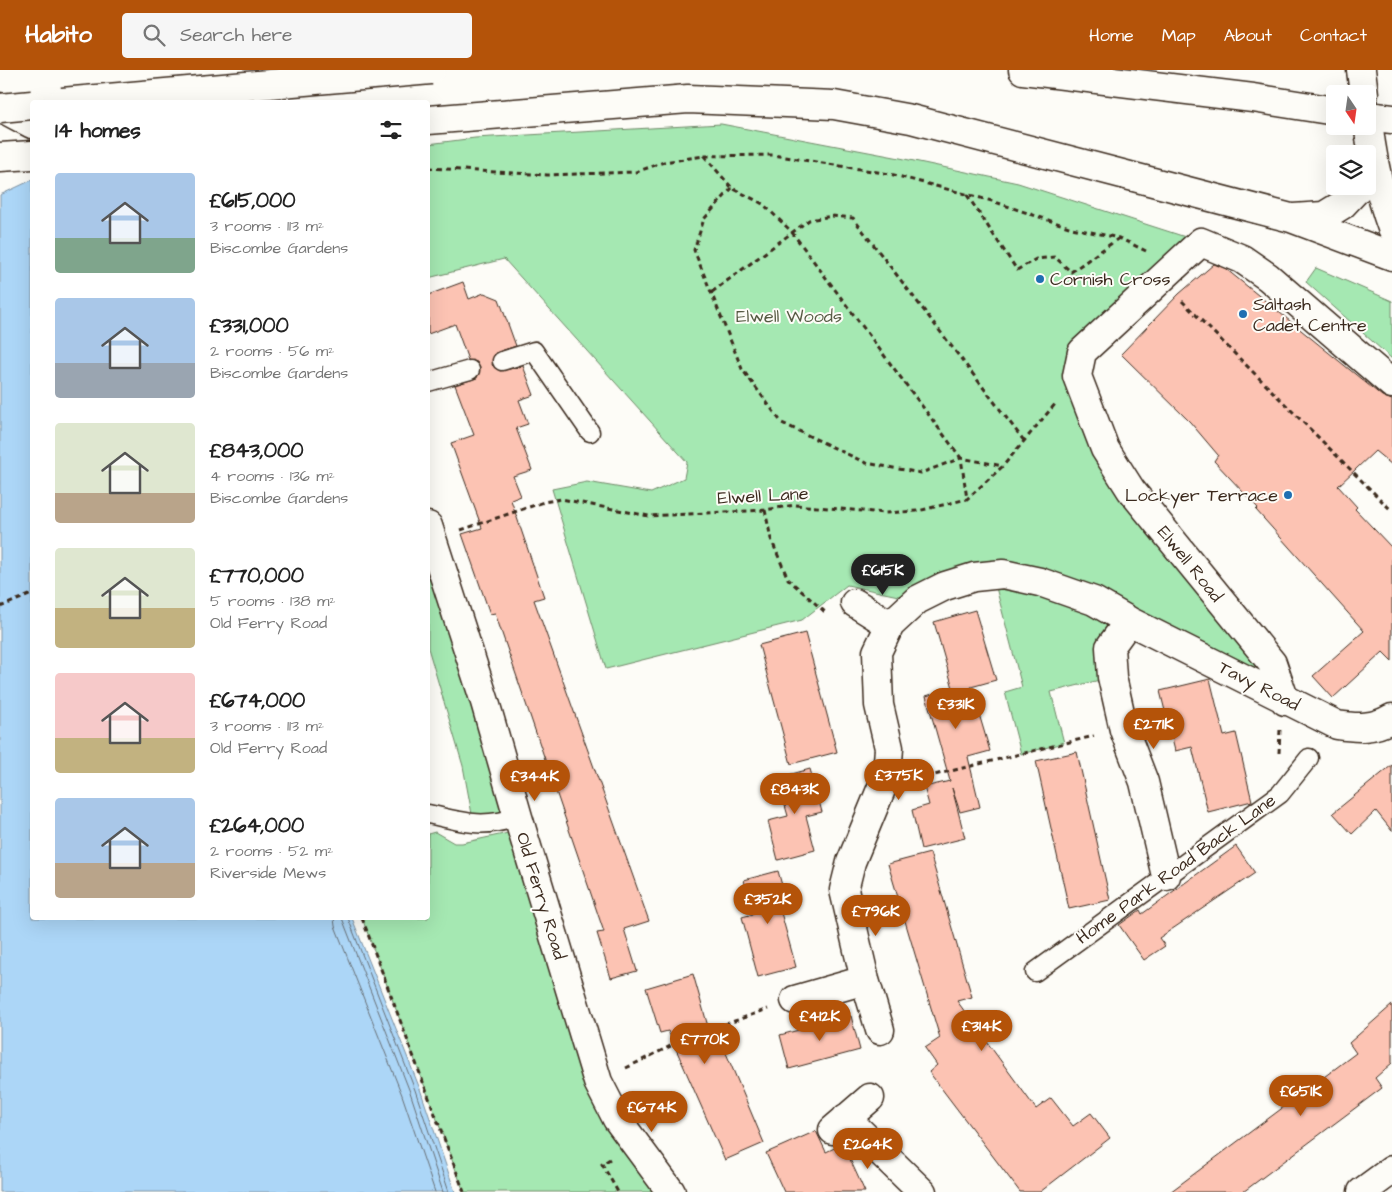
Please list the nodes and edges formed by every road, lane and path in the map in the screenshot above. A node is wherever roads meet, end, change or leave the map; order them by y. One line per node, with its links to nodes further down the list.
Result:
1 (431, 70): 5 (main road, bridge)
2 (1023, 70): 8 (main road)
3 (1361, 70): 4 (main road)
4 (1363, 85)
5 (85, 100)
6 (30, 105): 7 (main road, bridge)
7 (0, 107): 12 (main road)
8 (1326, 110)
9 (1376, 117): 10 (main road)
10 (1392, 119)
11 (430, 120): 21 (main road)
12 (30, 123)
13 (30, 154): 15 (main road)
14 (704, 156): 16 (path); 18 (path); 19 (path)
15 (0, 157)
16 (430, 168)
17 (1376, 182): 22 (main road)
18 (732, 188): 23 (path); 27 (path)
19 (967, 195): 24 (path); 24 (path)
20 (1351, 195): 21 (main road)
21 (1291, 218): 25 (main road)
22 (1392, 228)
23 (791, 232): 27 (path); 34 (path); 35 (path)
24 (1119, 238): 26 (path)
25 (1392, 256)
26 (1169, 272): 30 (main road); 32 (main road); 39 (path)
27 (712, 292): 35 (path)
28 (502, 361): 33 (lane)
29 (470, 370): 31 (lane)
30 (1077, 376): 34 (path, Elwell Lane); 47 (main road, Elwell Road)
31 (430, 381)
32 (1392, 384)
33 (590, 432)
34 (1025, 442): 36 (path, Elwell Lane)
35 (961, 458): 36 (path); 37 (path)
36 (1003, 466): 37 (path, Elwell Lane)
37 (967, 499): 38 (path, Elwell Lane)
38 (765, 510): 40 (path, Elwell Lane); 44 (path)
39 (1392, 511)
40 (430, 533): 54 (main road, Old Ferry Road)
41 (30, 595): 43 (path)
42 (854, 603): 46 (main road)
43 (0, 607)
44 (826, 613)
45 (1129, 621): 46 (main road, Tavy Road); 47 (main road, Tavy Road); 55 (main road)
46 (890, 625): 58 (main road)
47 (1288, 702): 48 (main road, Tavy Road); 52 (path)
48 (1392, 718)
49 (1064, 743): 51 (path)
50 (1309, 758): 52 (lane, Home Park Road Back Lane)
51 (956, 770)
52 (1280, 794): 55 (lane, Home Park Road Back Lane)
53 (430, 814): 54 (lane)
54 (518, 817): 68 (main road, Old Ferry Road)
55 (1166, 876): 57 (lane, Home Park Road Back Lane)
56 (363, 920): 66 (path)
57 (1035, 972)
58 (865, 980): 59 (main road); 61 (main road)
59 (795, 1000)
60 (750, 1014): 62 (path)
61 (880, 1030)
62 (654, 1054)
63 (870, 1098): 69 (main road)
64 (612, 1158): 67 (path)
65 (1392, 1170): 70 (main road)
66 (464, 1192)
67 (618, 1192)
68 (671, 1192)
69 (922, 1192)
70 (1362, 1192)

